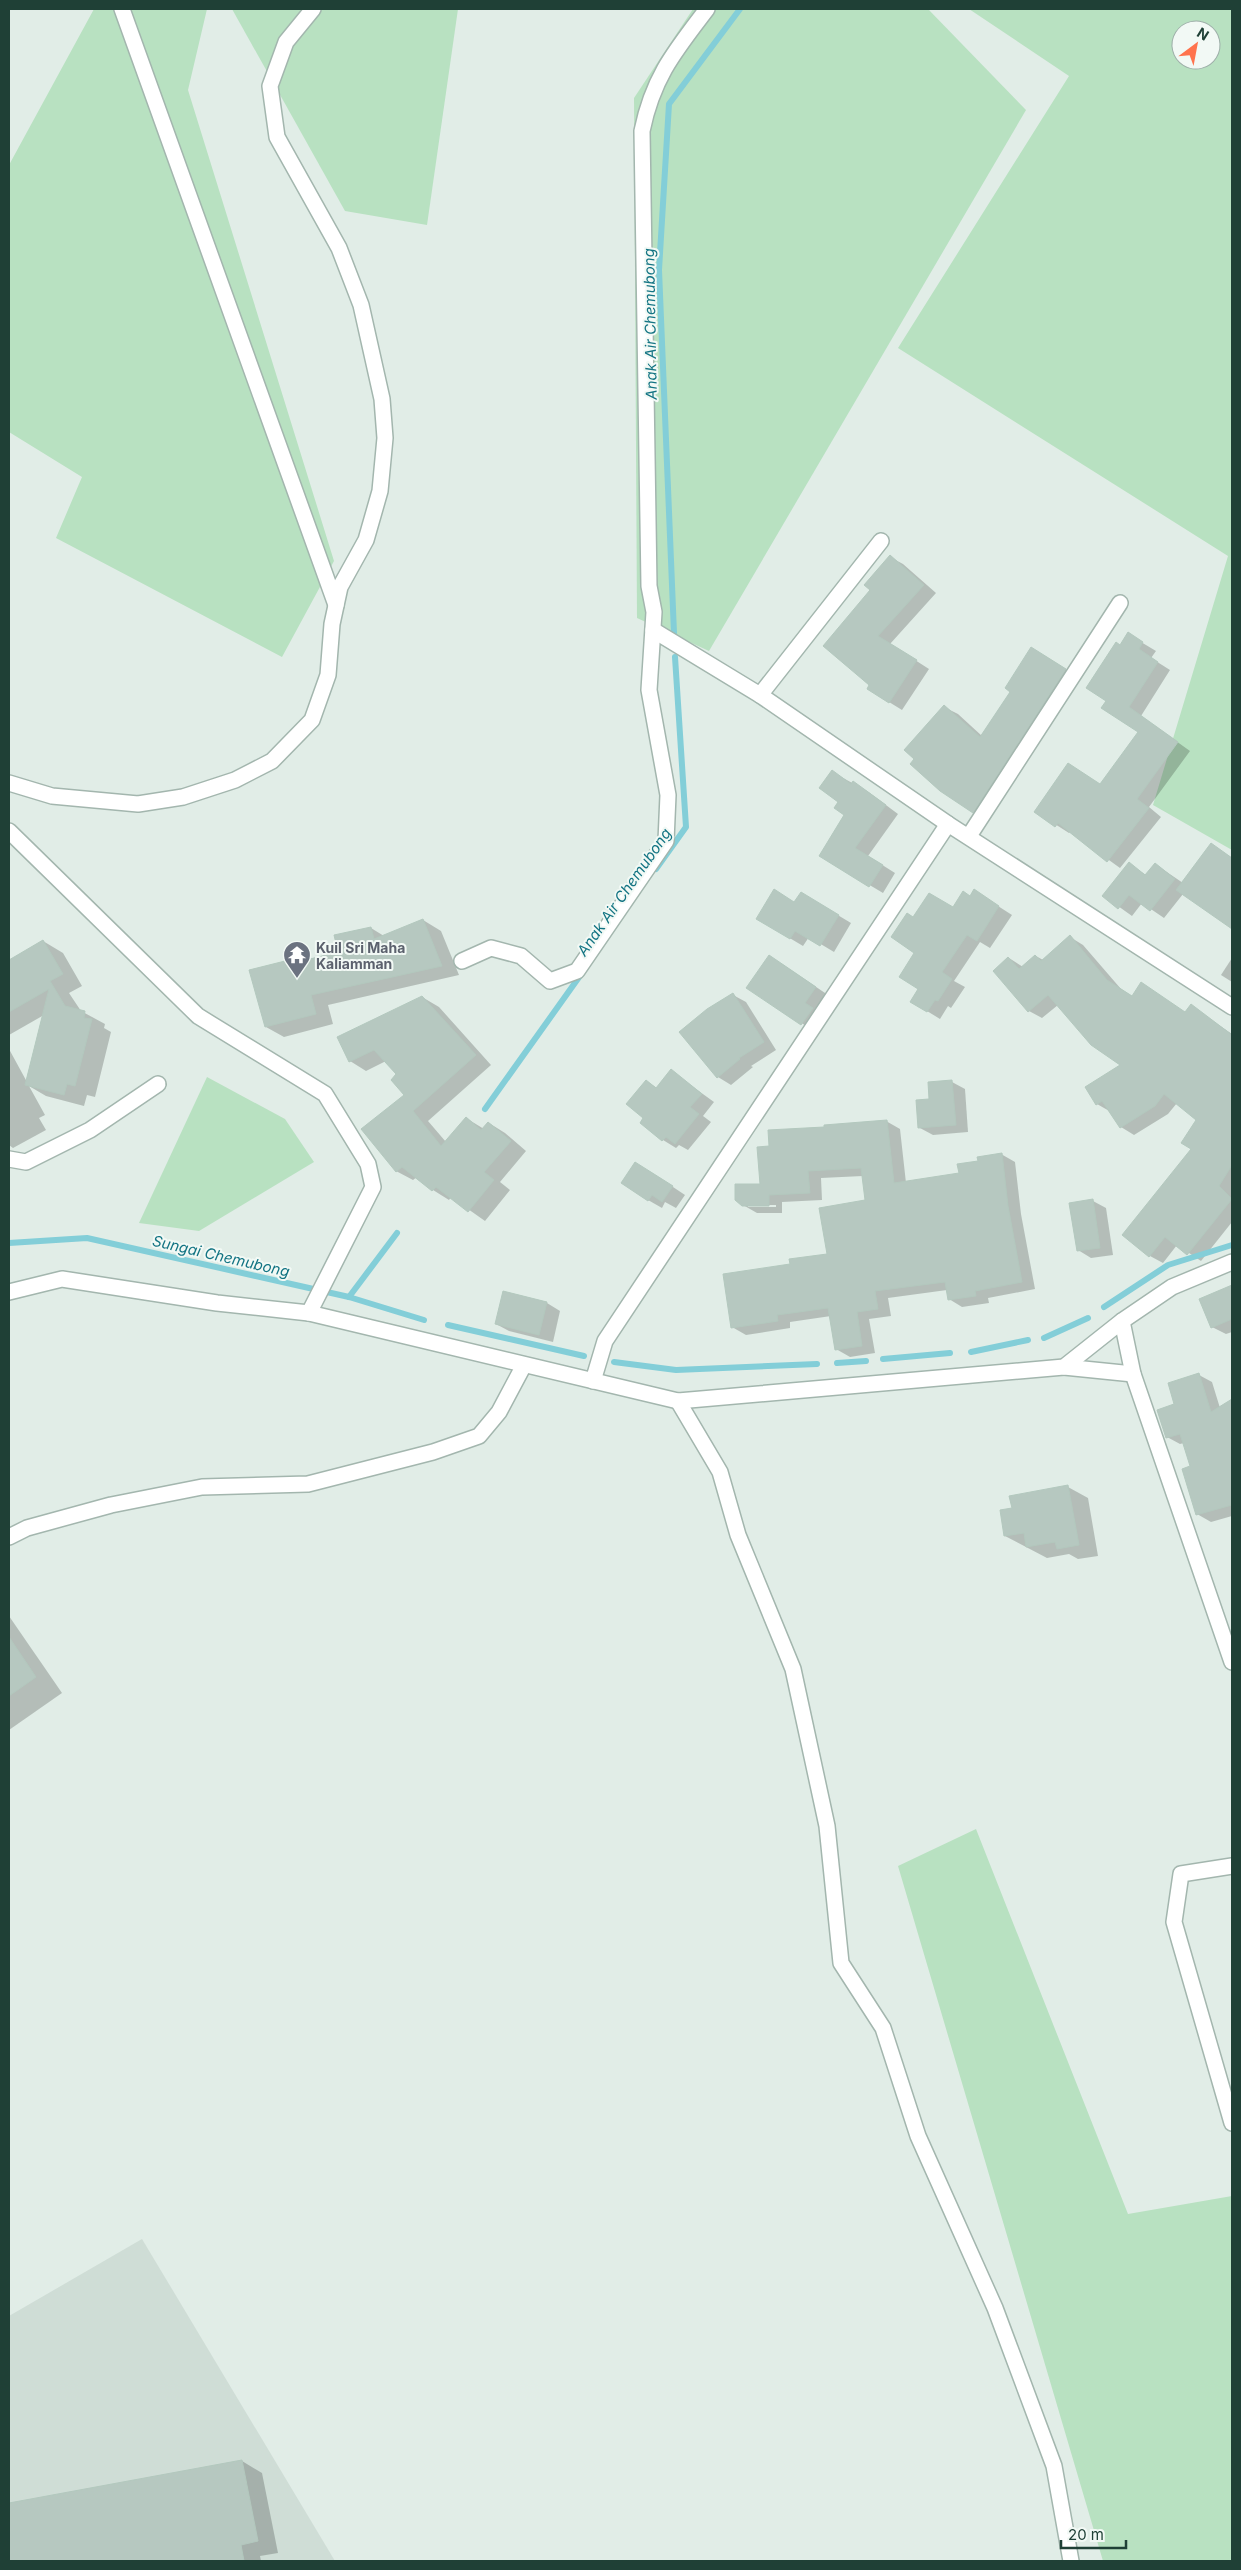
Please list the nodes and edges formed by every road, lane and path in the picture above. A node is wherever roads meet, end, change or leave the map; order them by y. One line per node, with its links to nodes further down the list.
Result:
1 (122, 9): 6 (street)
2 (313, 9): 6 (street)
3 (707, 9): 7 (street)
4 (881, 540): 8 (street)
5 (1120, 603): 12 (street)
6 (336, 605): 9 (street)
7 (653, 630): 8 (street); 13 (street)
8 (760, 695): 10 (street)
9 (9, 783)
10 (948, 824): 12 (street); 24 (street)
11 (9, 830): 19 (street)
12 (969, 836): 14 (street)
13 (462, 961)
14 (1232, 1007)
15 (158, 1084): 16 (street)
16 (9, 1159)
17 (1232, 1262): 20 (street)
18 (9, 1292): 19 (street)
19 (311, 1311): 21 (street)
20 (1122, 1321): 22 (street); 23 (street)
21 (524, 1365): 24 (street); 26 (street)
22 (1064, 1368): 23 (street); 25 (street)
23 (1133, 1374): 27 (street)
24 (593, 1381): 25 (street)
25 (678, 1400): 30 (street)
26 (9, 1537)
27 (1232, 1662)
28 (1232, 1866): 29 (street)
29 (1232, 2123)
30 (1071, 2561)

